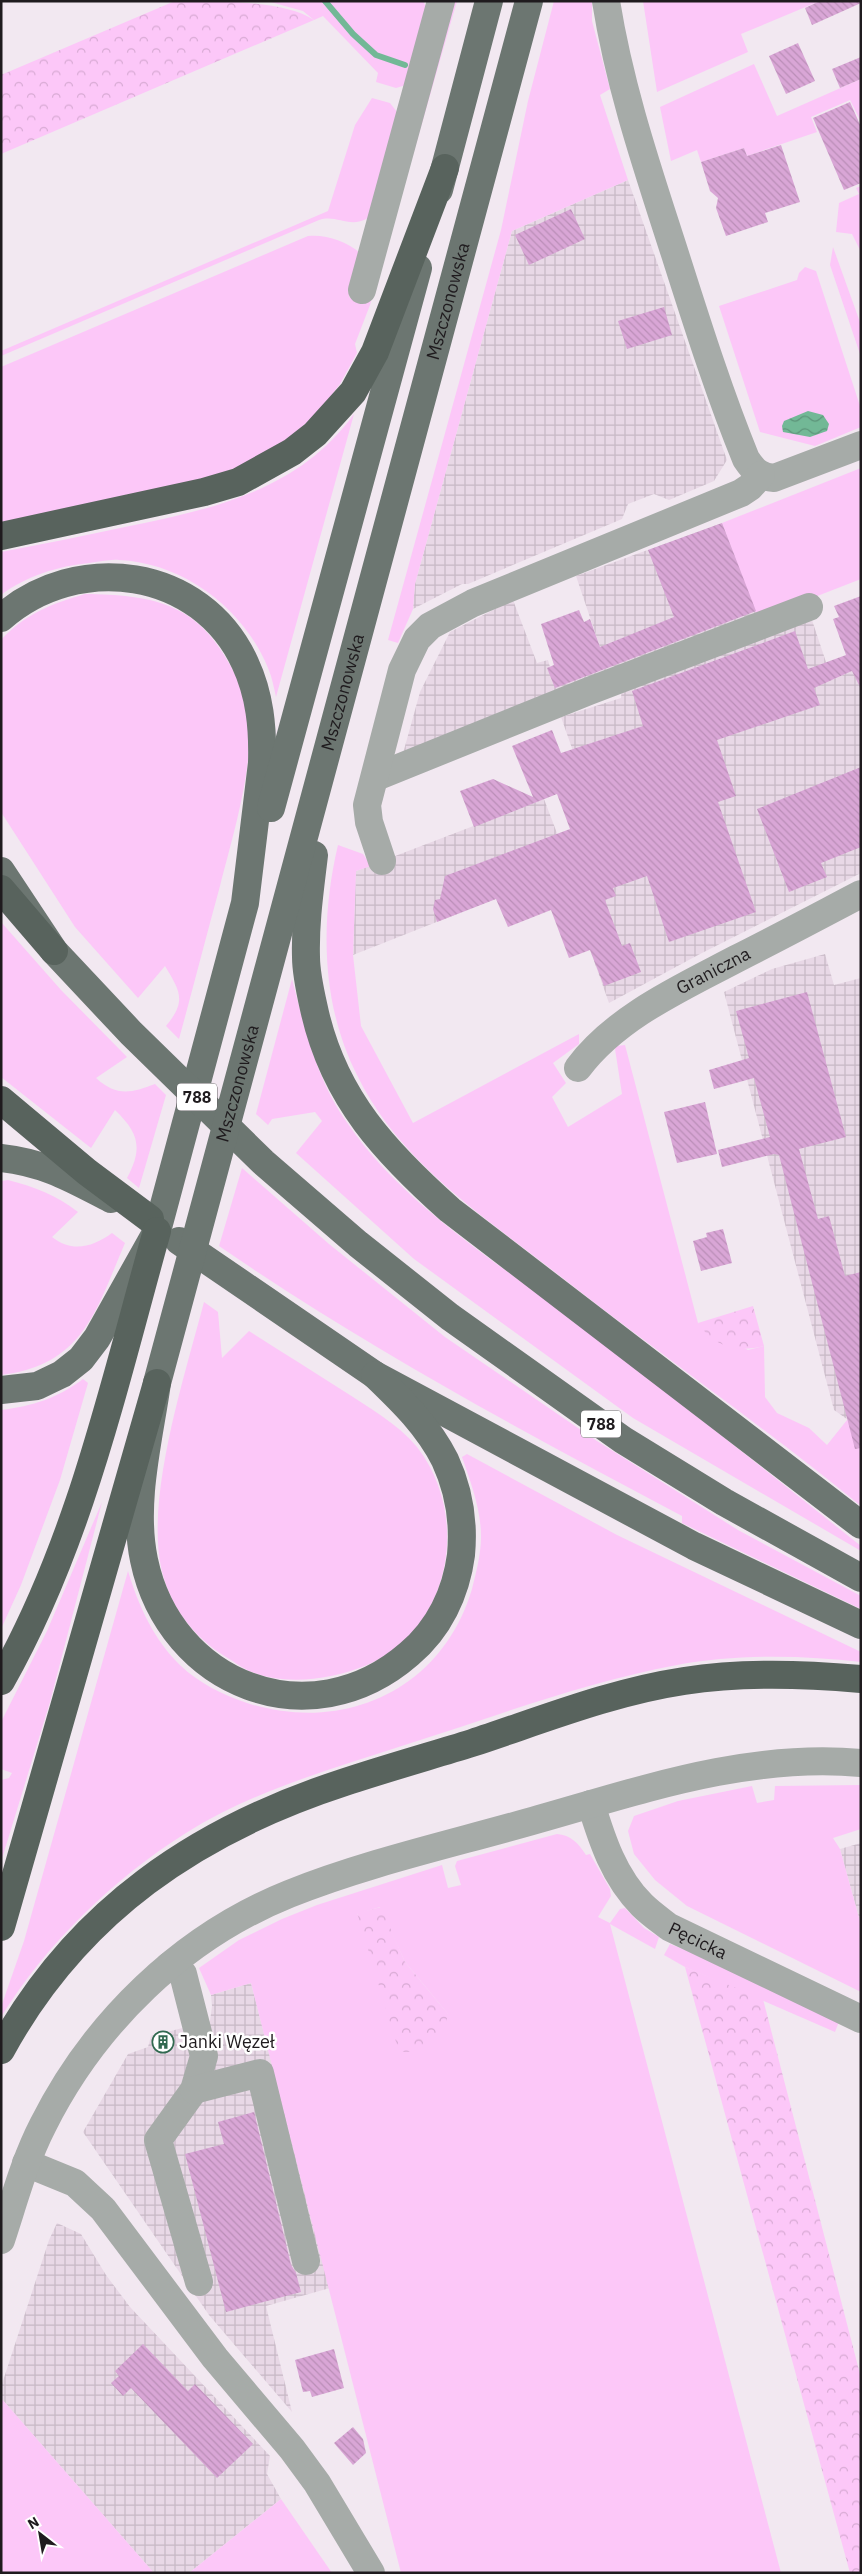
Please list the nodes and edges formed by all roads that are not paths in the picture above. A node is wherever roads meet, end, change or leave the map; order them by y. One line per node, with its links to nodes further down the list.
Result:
1 (441, 1): 6 (street)
2 (489, 1): 5 (main road)
3 (530, 1): 12 (main road, Mszczonowska)
4 (606, 1): 8 (street)
5 (445, 168): 9 (highway); 18 (main road)
6 (362, 290)
7 (861, 445): 8 (street)
8 (761, 475): 13 (street)
9 (1, 536)
10 (809, 607): 13 (street)
11 (1, 618): 18 (main road)
12 (329, 747): 26 (main road, Mszczonowska); 28 (main road)
13 (376, 777): 14 (street)
14 (382, 861)
15 (1, 870): 19 (main road)
16 (1, 889): 19 (highway)
17 (861, 894): 20 (street, Graniczna)
18 (245, 903): 24 (main road)
19 (54, 951): 29 (main road, 788)
20 (578, 1068)
21 (1, 1100): 23 (highway)
22 (1, 1158): 23 (main road)
23 (87, 1179): 24 (highway)
24 (153, 1225): 25 (main road); 27 (main road); 32 (highway)
25 (375, 1375): 26 (main road, Mszczonowska); 30 (main road)
26 (157, 1383): 35 (highway)
27 (1, 1390)
28 (861, 1525)
29 (861, 1578)
30 (861, 1625)
31 (861, 1679): 38 (highway)
32 (1, 1682)
33 (861, 1763): 34 (street)
34 (591, 1804): 36 (street); 37 (street, Pęcicka)
35 (1, 1927)
36 (170, 1966): 39 (street); 40 (street)
37 (861, 2019)
38 (1, 2050)
39 (194, 2090): 42 (street); 43 (street)
40 (26, 2162): 41 (street); 44 (street)
41 (1, 2240)
42 (306, 2261)
43 (200, 2282)
44 (371, 2573)

